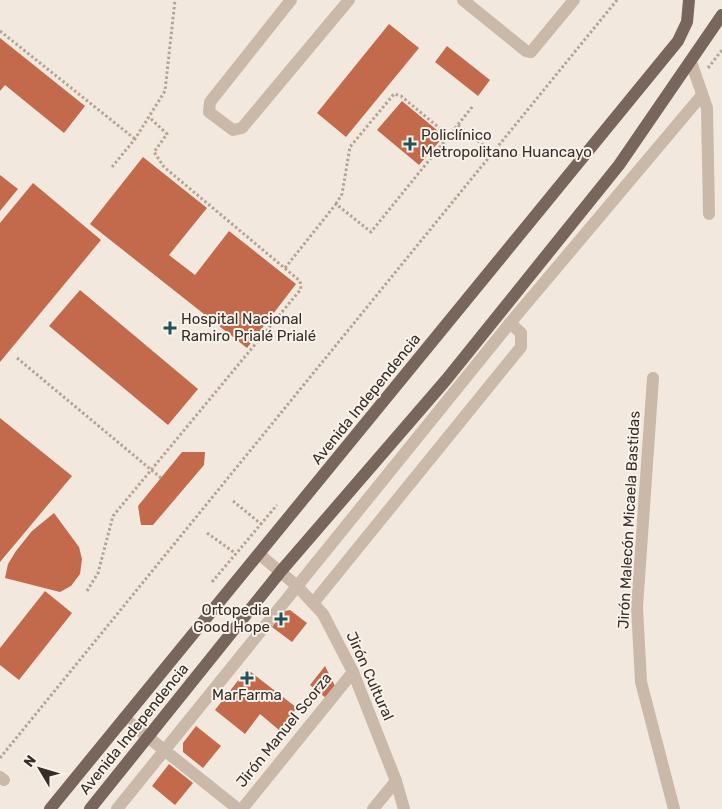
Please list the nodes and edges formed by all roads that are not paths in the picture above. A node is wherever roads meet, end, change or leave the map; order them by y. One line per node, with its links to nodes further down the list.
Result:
1 (291, 0): 2 (street)
2 (349, 0)
3 (464, 0): 4 (street)
4 (574, 0)
5 (689, 0): 12 (main road, Avenida Independencia)
6 (722, 15): 7 (main road, Avenida Independencia)
7 (691, 62): 8 (street); 13 (main road, Avenida Independencia)
8 (702, 95): 9 (street); 10 (street)
9 (709, 214)
10 (510, 323): 14 (street); 15 (street)
11 (653, 378): 27 (street, Jirón Malecón Micaela Bastidas)
12 (259, 554): 13 (street, Jirón Cultural); 17 (main road, Avenida Independencia)
13 (281, 571): 14 (street, Jirón Cultural); 18 (main road, Avenida Independencia)
14 (297, 586): 15 (street, Jirón Cultural); 19 (street)
15 (314, 602): 16 (street, Jirón Cultural)
16 (353, 672): 20 (street, Jirón Cultural); 24 (street, Jirón Manuel Scorza)
17 (124, 718): 18 (street); 21 (main road, Avenida Independencia)
18 (148, 737): 19 (street); 22 (main road, Avenida Independencia)
19 (165, 750): 23 (street); 24 (street)
20 (396, 781): 25 (street); 26 (street, Jirón Cultural)
21 (50, 809)
22 (90, 809)
23 (117, 809)
24 (240, 809)
25 (374, 809)
26 (404, 809)
27 (674, 809)

